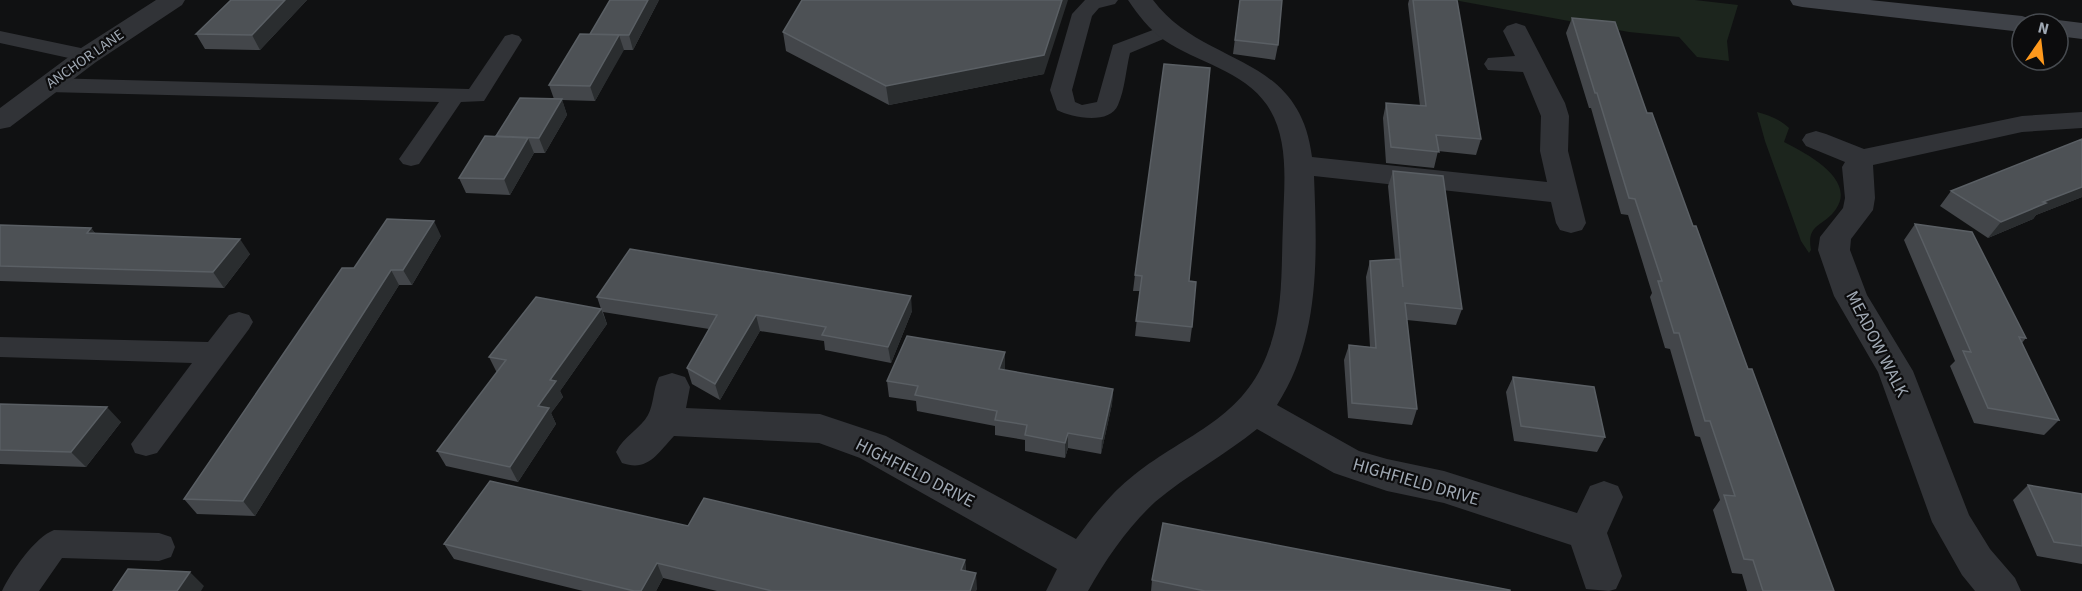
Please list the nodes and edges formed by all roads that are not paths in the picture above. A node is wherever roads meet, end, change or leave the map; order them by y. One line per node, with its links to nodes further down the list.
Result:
1 (172, 0): 10 (street, ANCHOR LANE)
2 (1108, 0): 6 (lane)
3 (1140, 0): 6 (street, HIGHFIELD DRIVE)
4 (1802, 0): 5 (street)
5 (2010, 23)
6 (1166, 31): 20 (street, HIGHFIELD DRIVE)
7 (1516, 31): 12 (street)
8 (0, 37): 10 (lane)
9 (512, 40): 14 (lane)
10 (87, 56): 13 (street, ANCHOR LANE)
11 (1497, 64): 12 (street)
12 (1532, 64): 21 (street)
13 (48, 85): 14 (lane); 16 (street, ANCHOR LANE)
14 (453, 98): 18 (lane)
15 (2082, 120): 19 (street)
16 (0, 121)
17 (1816, 140): 19 (street)
18 (411, 159)
19 (1863, 159): 35 (street, MEADOW WALK)
20 (1298, 165): 21 (street); 26 (street, HIGHFIELD DRIVE)
21 (1564, 194): 22 (street)
22 (1571, 223)
23 (239, 322): 25 (lane)
24 (0, 347): 25 (lane)
25 (214, 353): 27 (lane)
26 (1255, 410): 30 (street, HIGHFIELD DRIVE); 32 (street, HIGHFIELD DRIVE)
27 (146, 444)
28 (635, 452): 32 (street, HIGHFIELD DRIVE)
29 (1604, 498): 30 (street)
30 (1587, 533): 33 (street)
31 (159, 547): 34 (lane)
32 (1074, 577)
33 (1609, 584)
34 (19, 591)
35 (2000, 591)

